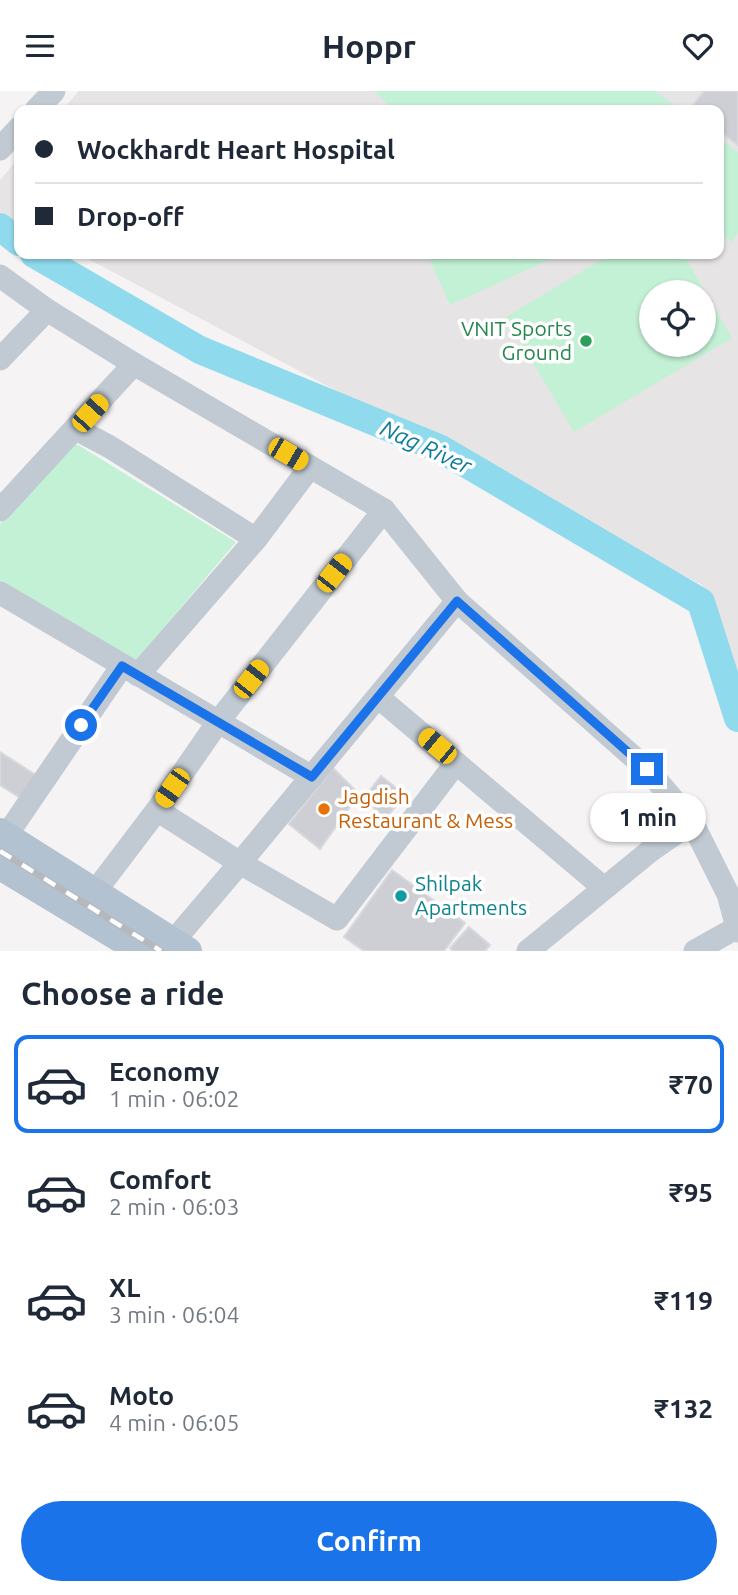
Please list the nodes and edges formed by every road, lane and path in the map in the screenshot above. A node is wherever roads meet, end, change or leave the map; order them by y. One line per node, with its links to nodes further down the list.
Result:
1 (54, 91): 2 (street)
2 (41, 105)
3 (14, 134): 4 (street)
4 (0, 149)
5 (0, 276): 6 (street)
6 (47, 310): 7 (street); 8 (street)
7 (0, 359)
8 (134, 364): 9 (street); 10 (street)
9 (76, 429): 11 (street); 13 (street)
10 (310, 467): 12 (street); 13 (street)
11 (0, 510)
12 (384, 510): 15 (street); 18 (street)
13 (256, 539): 16 (street)
14 (0, 593): 16 (street)
15 (457, 601): 17 (street); 22 (street)
16 (130, 670): 18 (street); 23 (street)
17 (378, 697): 19 (street); 20 (street)
18 (218, 722): 20 (street); 21 (street)
19 (456, 763): 24 (street); 26 (street)
20 (312, 777): 24 (street)
21 (157, 810): 24 (street); 27 (street)
22 (692, 822): 26 (street); 28 (street)
23 (3, 834): 27 (main road)
24 (240, 863): 29 (street)
25 (0, 866): 30 (main road)
26 (604, 888): 31 (street)
27 (94, 893): 29 (main road)
28 (737, 929): 32 (street)
29 (175, 948)
30 (141, 951)
31 (528, 951)
32 (695, 951)

